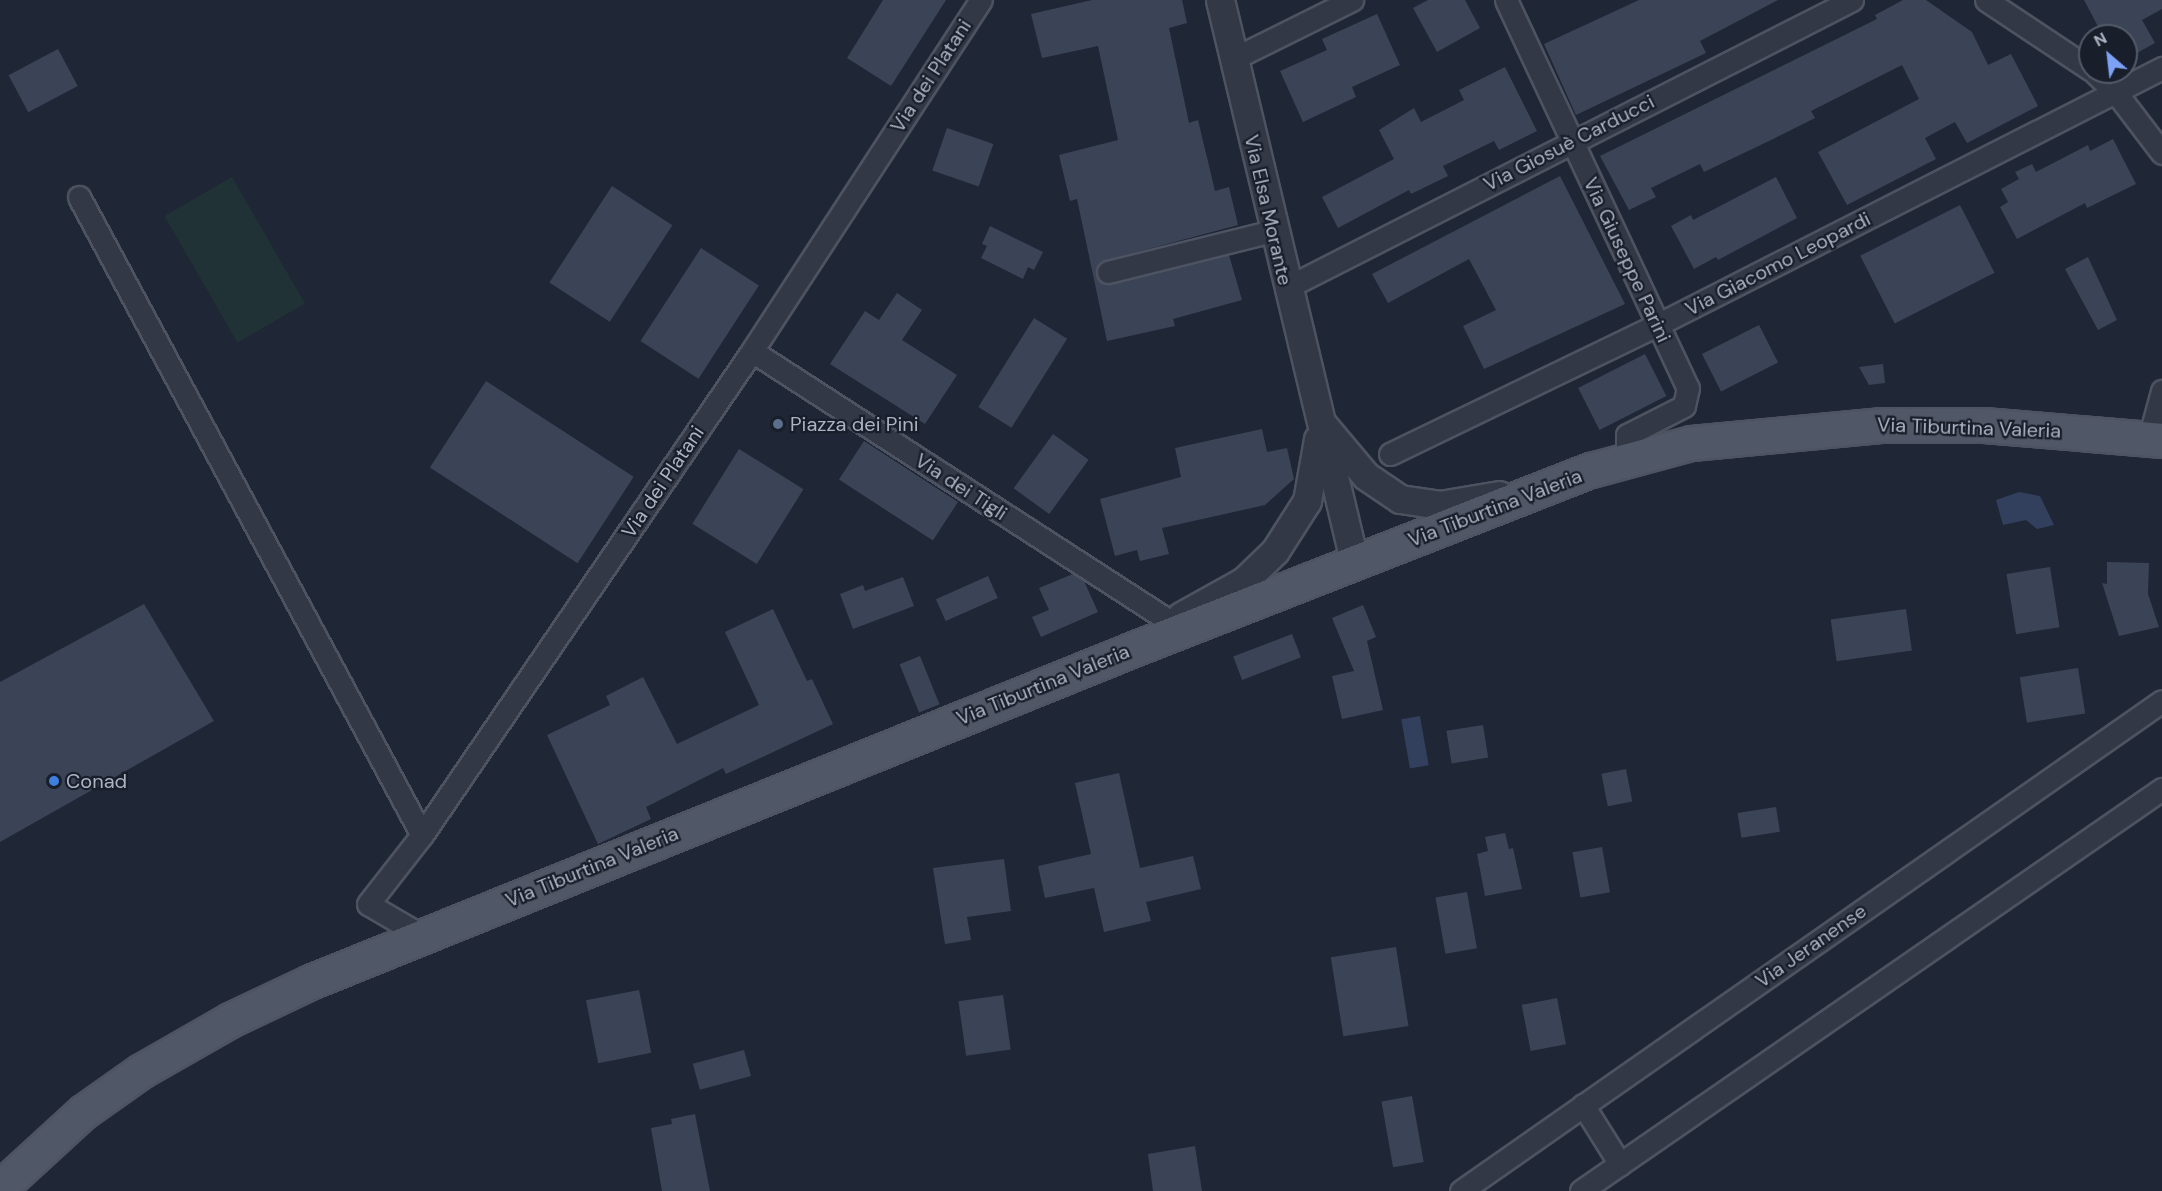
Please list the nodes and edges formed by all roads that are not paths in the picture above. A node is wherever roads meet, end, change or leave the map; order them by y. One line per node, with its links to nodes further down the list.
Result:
1 (981, 0): 19 (street, Via dei Platani)
2 (1220, 0): 7 (street, Via Elsa Morante)
3 (1352, 0): 7 (street)
4 (1506, 0): 12 (street, Via Giuseppe Parini)
5 (1852, 0): 12 (street, Via Giosuè Carducci)
6 (1986, 0): 8 (street)
7 (1233, 59): 15 (street, Via Elsa Morante)
8 (2078, 61)
9 (2162, 68): 11 (street, Via Giacomo Leopardi)
10 (2107, 84): 11 (street)
11 (2117, 94): 13 (street); 18 (street, Via Giacomo Leopardi)
12 (1572, 142): 17 (street, Via Giosuè Carducci); 18 (street, Via Giuseppe Parini)
13 (2162, 153)
14 (79, 197): 31 (street)
15 (1273, 231): 16 (street); 17 (street, Via Elsa Morante)
16 (1108, 272)
17 (1287, 288): 21 (street, Via Elsa Morante)
18 (1657, 325): 23 (street, Via Giacomo Leopardi); 24 (street, Via Giuseppe Parini)
19 (752, 351): 27 (street, Via dei Tigli); 31 (street, Via dei Platani)
20 (2162, 391): 22 (street)
21 (1319, 420): 25 (street, Via Elsa Morante); 26 (street, Via Elsa Morante); 27 (street, Via Elsa Morante)
22 (2156, 440): 24 (main road, Via Tiburtina Valeria)
23 (1390, 454)
24 (1627, 459): 25 (main road, Via Tiburtina Valeria)
25 (1557, 483): 26 (main road, Via Tiburtina Valeria)
26 (1355, 564): 28 (main road, Via Tiburtina Valeria)
27 (1171, 622): 28 (street, Via Elsa Morante)
28 (1141, 645): 32 (main road, Via Tiburtina Valeria)
29 (2162, 701): 33 (street, Via Jeranense)
30 (2162, 789): 34 (street)
31 (422, 835): 32 (street, Via dei Platani)
32 (421, 935): 35 (main road, Via Tiburtina Valeria)
33 (1583, 1106): 34 (street); 36 (street, Via Jeranense)
34 (1620, 1164): 37 (street)
35 (0, 1188)
36 (1461, 1191)
37 (1581, 1191)

